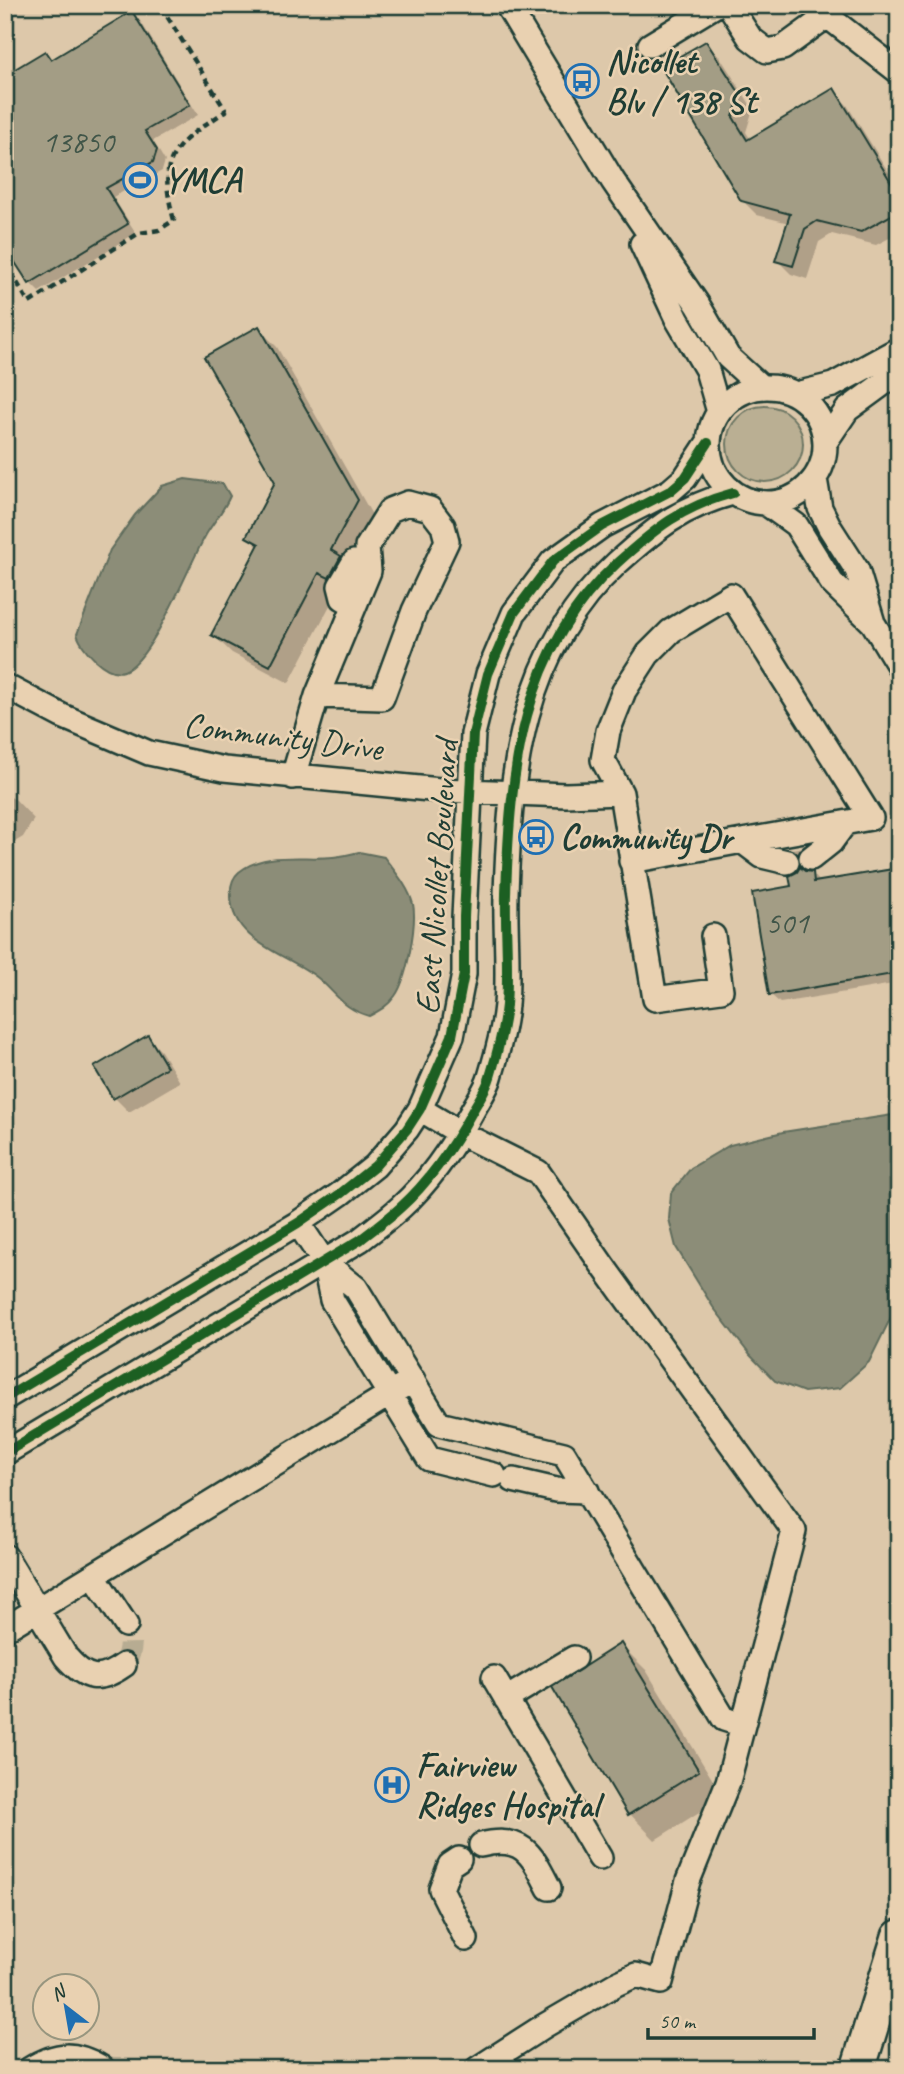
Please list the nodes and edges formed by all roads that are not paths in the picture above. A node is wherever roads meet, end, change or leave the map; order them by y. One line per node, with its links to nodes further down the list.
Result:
1 (507, 5): 7 (street)
2 (716, 5): 5 (street)
3 (729, 5): 4 (street)
4 (820, 11): 6 (street)
5 (650, 45)
6 (899, 72)
7 (612, 181): 10 (street); 12 (street)
8 (899, 349): 11 (street)
9 (899, 367): 13 (street)
10 (761, 387): 11 (street); 12 (street)
11 (796, 394): 13 (street)
12 (719, 412): 14 (street)
13 (826, 441): 15 (street)
14 (709, 443): 16 (street); 23 (street, East Nicollet Boulevard)
15 (815, 479): 17 (street); 18 (street)
16 (733, 493): 17 (street); 24 (street, East Nicollet Boulevard)
17 (767, 504): 18 (street)
18 (873, 623): 19 (street)
19 (899, 666)
20 (5, 686): 22 (street, Community Drive)
21 (317, 696): 21 (street); 22 (street)
22 (293, 776): 23 (street, Community Drive)
23 (470, 792): 24 (street, Community Drive); 32 (street, East Nicollet Boulevard)
24 (513, 793): 25 (street, Community Drive); 33 (street, East Nicollet Boulevard)
25 (621, 793): 26 (street); 29 (street)
26 (845, 823): 27 (street); 28 (street)
27 (742, 841): 29 (street); 30 (street)
28 (811, 858)
29 (631, 861): 31 (street)
30 (787, 862)
31 (713, 936)
32 (420, 1110): 33 (street); 34 (street, East Nicollet Boulevard)
33 (460, 1133): 35 (street, East Nicollet Boulevard); 50 (street)
34 (299, 1223): 35 (street); 38 (street, East Nicollet Boulevard)
35 (324, 1262): 36 (street); 37 (street); 39 (street, East Nicollet Boulevard)
36 (413, 1380): 37 (street); 40 (street)
37 (389, 1395): 40 (street); 42 (street)
38 (5, 1398)
39 (5, 1453)
40 (587, 1491): 50 (street)
41 (5, 1556): 43 (street)
42 (94, 1576): 43 (street); 44 (street)
43 (38, 1610): 45 (street); 47 (street)
44 (126, 1625)
45 (5, 1629)
46 (574, 1658): 49 (street)
47 (124, 1665)
48 (494, 1678): 49 (street)
49 (506, 1699): 52 (street)
50 (743, 1725): 59 (street)
51 (481, 1845): 54 (street)
52 (600, 1858)
53 (458, 1859): 55 (street)
54 (549, 1888)
55 (466, 1939)
56 (896, 1946): 60 (highway); 61 (highway)
57 (102, 2068): 58 (street)
58 (30, 2069)
59 (477, 2069)
60 (847, 2069)
61 (858, 2069)

